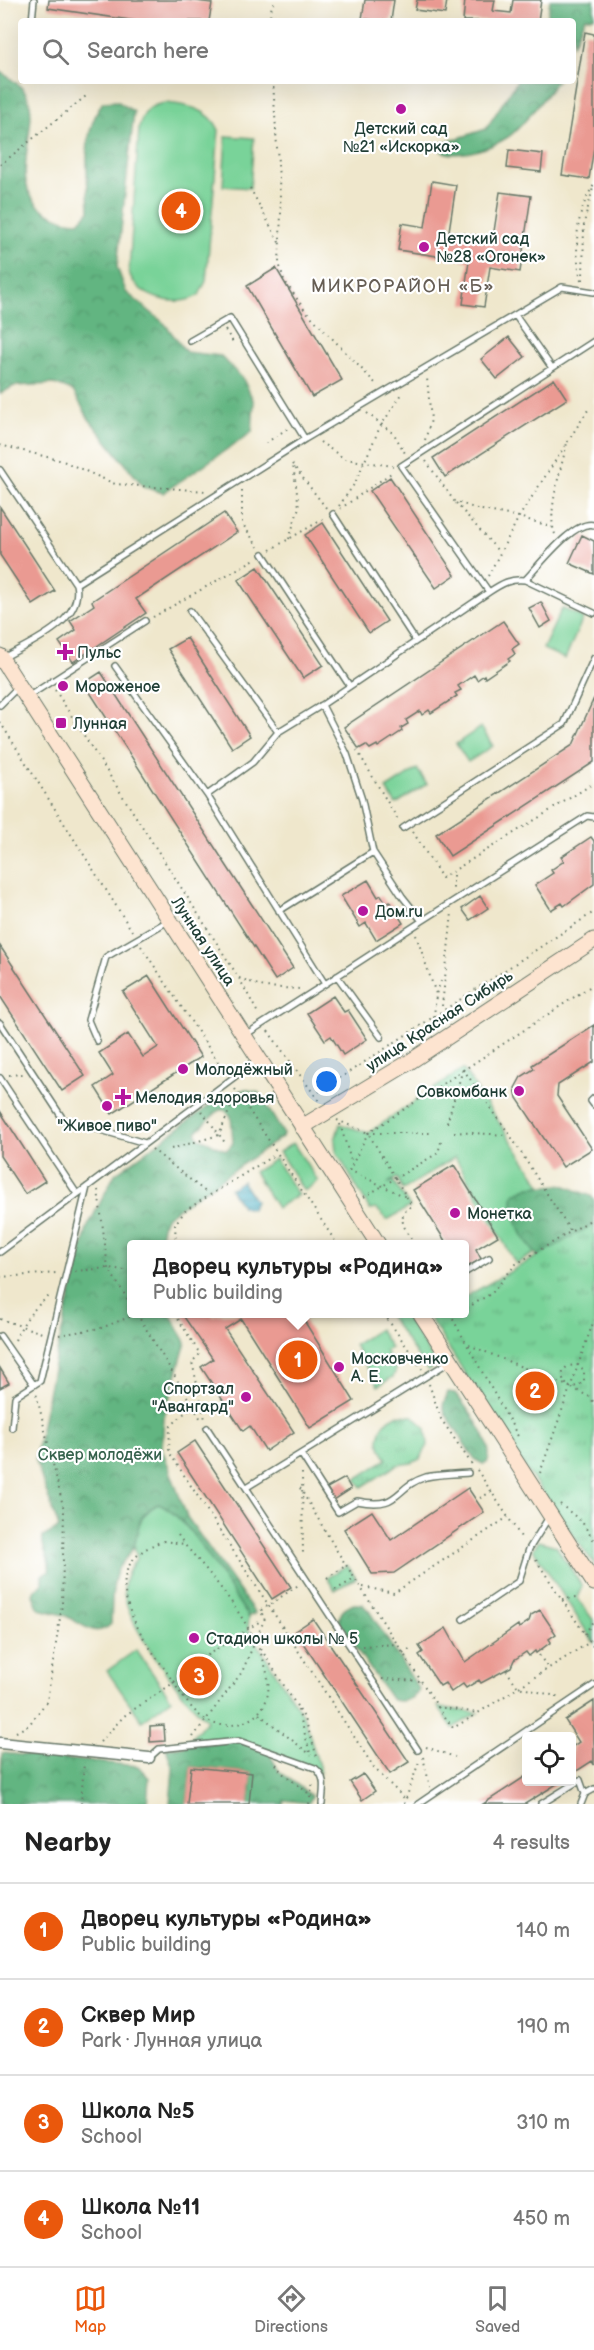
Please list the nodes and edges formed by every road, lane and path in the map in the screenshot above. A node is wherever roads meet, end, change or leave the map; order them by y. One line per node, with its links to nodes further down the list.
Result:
1 (34, 0): 3 (lane)
2 (277, 0): 4 (path)
3 (32, 18)
4 (270, 18)
5 (273, 84): 10 (path)
6 (86, 96): 7 (path)
7 (0, 165)
8 (594, 185): 11 (path); 11 (path)
9 (250, 188): 10 (path)
10 (279, 244): 20 (path)
11 (583, 289): 12 (lane); 13 (lane)
12 (594, 292)
13 (515, 315): 18 (lane); 19 (lane)
14 (220, 323): 15 (lane); 17 (path); 26 (lane)
15 (190, 341)
16 (594, 341): 19 (lane)
17 (239, 352)
18 (427, 367): 20 (lane); 31 (path)
19 (552, 368): 31 (lane)
20 (383, 392): 22 (lane)
21 (402, 393): 25 (path)
22 (358, 407): 25 (path); 26 (lane)
23 (588, 410): 27 (path)
24 (282, 419): 28 (path)
25 (383, 423): 32 (path); 33 (path)
26 (307, 437): 30 (lane); 33 (path)
27 (567, 440): 41 (path); 43 (path)
28 (266, 443)
29 (0, 445): 38 (path)
30 (287, 450): 34 (path); 37 (lane)
31 (421, 454): 32 (lane); 39 (path)
32 (409, 461): 35 (lane)
33 (364, 463): 35 (path); 40 (path)
34 (292, 464): 40 (path); 44 (path)
35 (401, 466): 40 (path); 50 (lane)
36 (0, 470): 49 (lane)
37 (242, 479): 38 (lane); 47 (path)
38 (221, 492): 49 (lane)
39 (454, 501): 41 (path); 46 (path)
40 (333, 514): 44 (path); 55 (lane)
41 (519, 517): 43 (path); 46 (path)
42 (594, 525): 45 (lane)
43 (552, 527): 45 (path)
44 (289, 539): 47 (path)
45 (559, 545): 48 (lane)
46 (499, 552): 50 (path)
47 (263, 554): 54 (path); 60 (lane)
48 (525, 580): 51 (lane); 53 (lane)
49 (76, 584): 56 (lane)
50 (484, 584): 51 (lane)
51 (489, 591): 55 (lane)
52 (190, 611): 65 (lane)
53 (594, 613)
54 (145, 621): 59 (lane)
55 (415, 640): 60 (lane)
56 (1, 658): 61 (street, Лунная улица)
57 (594, 658): 70 (lane)
58 (115, 666): 68 (lane)
59 (50, 682): 61 (lane); 83 (path)
60 (349, 685): 63 (lane)
61 (24, 691): 62 (lane); 76 (street, Лунная улица)
62 (0, 705)
63 (322, 705): 65 (lane); 71 (lane)
64 (0, 722): 79 (path)
65 (278, 732): 68 (lane)
66 (355, 747): 70 (path)
67 (594, 783): 72 (path)
68 (207, 795): 74 (lane)
69 (594, 817): 73 (lane)
70 (405, 826): 72 (path)
71 (373, 852): 74 (lane); 77 (lane)
72 (453, 874): 73 (path)
73 (453, 902): 77 (lane); 82 (path)
74 (279, 911): 84 (lane)
75 (594, 912): 89 (path)
76 (169, 920): 79 (lane); 92 (street, Лунная улица)
77 (423, 921): 78 (lane)
78 (414, 927): 81 (lane); 87 (path)
79 (137, 940): 94 (lane); 99 (path)
80 (594, 940): 105 (street, улица Красная Сибирь)
81 (337, 976): 84 (lane); 93 (lane)
82 (444, 976): 87 (path); 88 (path)
83 (238, 978): 86 (path); 91 (path)
84 (325, 984): 86 (lane)
85 (594, 984): 96 (path)
86 (315, 990): 91 (lane)
87 (436, 994): 89 (path)
88 (442, 1006)
89 (434, 1017): 100 (path)
90 (0, 1023): 97 (lane)
91 (263, 1024): 92 (lane); 100 (path)
92 (244, 1036): 95 (street, Лунная улица)
93 (381, 1037)
94 (98, 1041)
95 (259, 1059): 99 (lane); 108 (street, Лунная улица)
96 (463, 1069): 106 (path); 110 (path); 113 (path)
97 (34, 1074): 98 (path); 115 (lane)
98 (0, 1077): 126 (lane)
99 (230, 1080): 115 (lane); 118 (path)
100 (314, 1095): 105 (path)
101 (594, 1098): 103 (lane)
102 (234, 1099): 112 (path)
103 (594, 1105)
104 (200, 1109): 112 (path)
105 (330, 1111): 107 (path); 108 (street, улица Красная Сибирь)
106 (447, 1123)
107 (340, 1124): 110 (path); 119 (path)
108 (302, 1127): 123 (street, Лунная улица)
109 (454, 1132): 113 (path)
110 (368, 1133): 111 (path); 119 (path); 121 (path)
111 (434, 1133)
112 (219, 1134): 116 (path); 117 (path)
113 (510, 1135): 131 (path)
114 (441, 1142): 121 (path)
115 (145, 1143): 122 (lane); 127 (path)
116 (226, 1144)
117 (171, 1149)
118 (277, 1153): 127 (path); 133 (path)
119 (352, 1165): 120 (path)
120 (349, 1170): 123 (path); 124 (path)
121 (396, 1178): 124 (path); 129 (path)
122 (97, 1179): 125 (lane); 140 (path)
123 (341, 1186): 134 (street, Лунная улица)
124 (383, 1186): 128 (path); 129 (path)
125 (87, 1187): 126 (lane); 139 (lane)
126 (77, 1194): 136 (lane)
127 (209, 1195): 132 (path)
128 (364, 1197)
129 (406, 1197): 135 (path)
130 (594, 1218): 131 (path)
131 (571, 1232): 141 (path)
132 (176, 1240)
133 (334, 1240)
134 (375, 1240)
135 (412, 1240)
136 (0, 1252)
137 (489, 1258): 138 (lane)
138 (469, 1270)
139 (64, 1285): 150 (path); 152 (lane)
140 (127, 1298)
141 (469, 1307)
142 (127, 1318): 152 (path)
143 (139, 1318): 161 (path)
144 (178, 1318): 163 (path)
145 (387, 1318): 157 (path)
146 (424, 1318): 155 (street)
147 (452, 1318): 153 (path)
148 (0, 1319): 150 (path)
149 (594, 1320): 156 (path)
150 (22, 1326): 152 (path); 154 (path)
151 (0, 1336): 154 (lane)
152 (51, 1336): 158 (lane)
153 (467, 1345): 159 (path); 164 (path)
154 (11, 1352): 158 (lane)
155 (451, 1361): 157 (lane); 173 (street)
156 (578, 1365): 159 (path); 159 (path); 159 (path)
157 (427, 1376): 165 (lane); 170 (path)
158 (34, 1385): 162 (lane); 215 (path)
159 (569, 1386): 160 (path); 166 (path)
160 (594, 1403)
161 (193, 1405): 163 (path); 188 (path)
162 (12, 1428)
163 (207, 1428): 168 (lane)
164 (523, 1445)
165 (302, 1456): 167 (lane); 168 (lane); 169 (path)
166 (534, 1465)
167 (468, 1473)
168 (247, 1487): 180 (lane)
169 (300, 1488): 179 (path); 180 (path)
170 (493, 1491): 171 (path); 174 (path)
171 (480, 1498)
172 (556, 1500): 176 (path)
173 (550, 1515): 178 (lane); 183 (street)
174 (508, 1517): 178 (path); 184 (path)
175 (177, 1535): 177 (path)
176 (594, 1541)
177 (184, 1544): 192 (path); 205 (path)
178 (529, 1549): 187 (path); 189 (lane)
179 (347, 1565): 181 (path); 182 (path)
180 (303, 1576): 188 (path); 197 (lane)
181 (327, 1578)
182 (356, 1578): 184 (path); 185 (path)
183 (594, 1583)
184 (362, 1587): 196 (path)
185 (335, 1590)
186 (577, 1598): 187 (path)
187 (562, 1599): 193 (path)
188 (268, 1605): 190 (path); 229 (path)
189 (463, 1619)
190 (262, 1620): 192 (path); 194 (path)
191 (593, 1621): 193 (path)
192 (248, 1629): 194 (path); 205 (path)
193 (585, 1634): 195 (path)
194 (256, 1641): 210 (path); 212 (path); 214 (path)
195 (590, 1642): 199 (path); 202 (path)
196 (398, 1644): 197 (path); 200 (path)
197 (350, 1647): 204 (lane)
198 (413, 1647): 200 (path)
199 (594, 1648)
200 (404, 1653): 206 (path)
201 (539, 1655): 202 (path)
202 (548, 1668): 208 (path)
203 (506, 1670): 208 (path)
204 (370, 1678): 206 (path); 218 (lane)
205 (174, 1682): 214 (path); 219 (path)
206 (422, 1682): 211 (path)
207 (594, 1685): 209 (lane)
208 (518, 1687): 209 (path); 213 (path)
209 (569, 1702): 226 (lane)
210 (298, 1707): 212 (path); 224 (path)
211 (438, 1707): 213 (path); 213 (path)
212 (258, 1713): 214 (path)
213 (478, 1713)
214 (207, 1720): 217 (path)
215 (10, 1735)
216 (0, 1743): 219 (street)
217 (185, 1746): 220 (lane); 222 (lane)
218 (420, 1748): 221 (path); 226 (path); 229 (path)
219 (88, 1750): 222 (street); 230 (path)
220 (268, 1751): 223 (lane); 228 (path)
221 (455, 1757)
222 (149, 1758)
223 (315, 1768): 224 (lane); 228 (path)
224 (321, 1773): 232 (lane)
225 (594, 1789): 227 (lane)
226 (432, 1794): 234 (lane)
227 (585, 1794): 235 (lane); 236 (lane)
228 (312, 1796): 231 (path)
229 (405, 1799): 233 (path)
230 (81, 1804)
231 (309, 1804)
232 (322, 1804)
233 (404, 1804)
234 (418, 1804)
235 (541, 1804)
236 (581, 1804)

